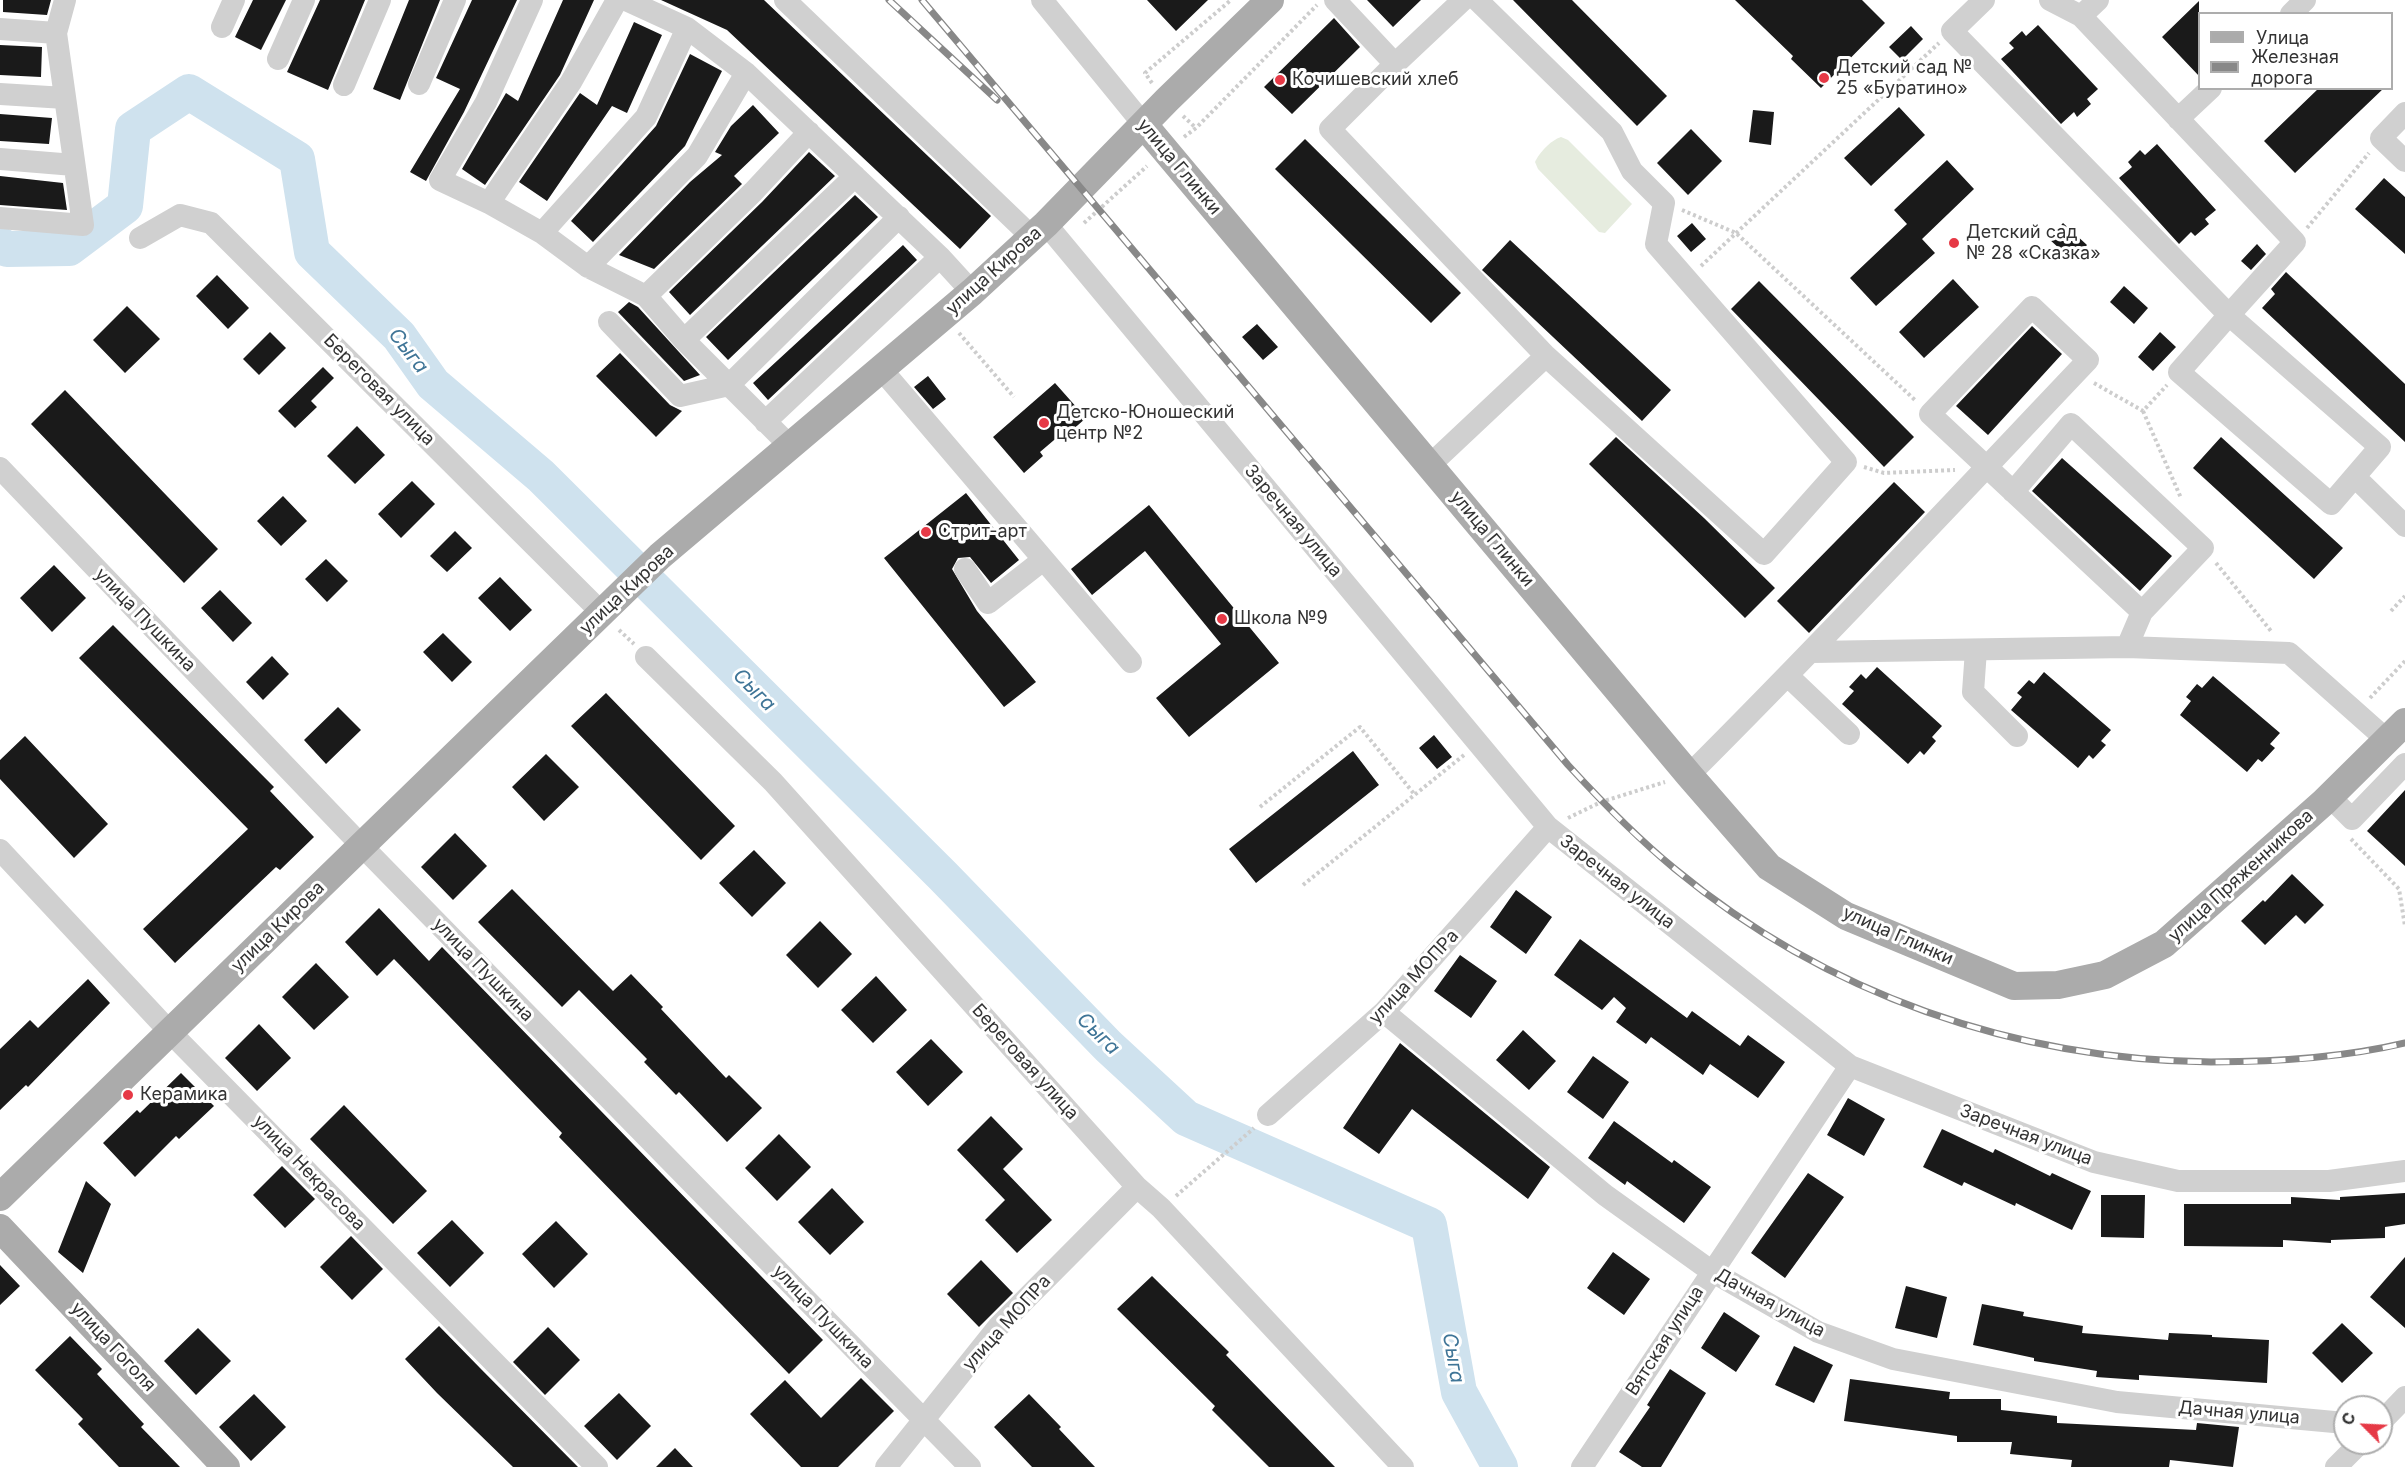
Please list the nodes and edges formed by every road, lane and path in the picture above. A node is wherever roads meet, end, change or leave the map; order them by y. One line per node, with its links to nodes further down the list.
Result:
1 (66, 0): 27 (street)
2 (234, 0): 23 (street)
3 (304, 0): 28 (street)
4 (380, 0): 33 (street)
5 (455, 0): 32 (street)
6 (532, 0): 48 (street)
7 (617, 0): 48 (street)
8 (626, 0): 24 (street)
9 (785, 0): 51 (street, Заречная улица)
10 (1042, 0): 40 (street, улица Глинки)
11 (1231, 0): 31 (path)
12 (1270, 0): 40 (main road, улица Кирова)
13 (1322, 0): 37 (path)
14 (1335, 0): 29 (street)
15 (1463, 0): 29 (street)
16 (1477, 0): 47 (street)
17 (1984, 0): 26 (street)
18 (2050, 0): 22 (street)
19 (2098, 0): 22 (street)
20 (2305, 0): 21 (street)
21 (2293, 12)
22 (2081, 16): 39 (street)
23 (222, 27)
24 (687, 28): 30 (street); 52 (street)
25 (0, 29): 27 (street)
26 (1952, 31): 53 (path); 61 (street)
27 (56, 33): 36 (street)
28 (278, 59)
29 (1395, 64): 65 (street)
30 (746, 73): 41 (street); 57 (street)
31 (1145, 73)
32 (419, 84)
33 (344, 85)
34 (2209, 90): 39 (street)
35 (0, 94): 36 (street)
36 (65, 98): 45 (street)
37 (1176, 110)
38 (2405, 114): 42 (street)
39 (2178, 119): 55 (street)
40 (1144, 124): 51 (main road, улица Кирова); 76 (main road, улица Глинки)
41 (809, 132): 46 (street); 60 (street)
42 (2381, 138): 44 (street); 55 (path)
43 (0, 159): 45 (street)
44 (2405, 161)
45 (74, 165): 50 (street)
46 (855, 176): 49 (street); 64 (street)
47 (1664, 202): 53 (path); 58 (street)
48 (489, 203): 52 (street)
49 (899, 217): 56 (street); 69 (street)
50 (0, 218)
51 (1039, 231): 59 (main road, улица Кирова); 102 (street, Заречная улица)
52 (542, 233): 57 (street)
53 (1736, 233): 58 (path); 72 (path)
54 (140, 238): 89 (street, Береговая улица)
55 (2295, 242): 61 (street)
56 (940, 256): 59 (street); 73 (street)
57 (588, 267): 60 (street)
58 (1686, 280): 75 (street)
59 (972, 292): 62 (main road, улица Кирова)
60 (646, 296): 64 (street)
61 (2229, 315): 67 (street); 79 (street)
62 (945, 316): 66 (main road, улица Кирова); 70 (path)
63 (609, 322): 69 (street)
64 (684, 340): 69 (street)
65 (1546, 356): 75 (street); 76 (street)
66 (882, 370): 74 (main road, улица Кирова); 84 (street)
67 (2180, 372): 71 (path); 79 (street)
68 (2076, 373): 71 (path); 72 (street); 78 (street)
69 (729, 385): 73 (street)
70 (1014, 397)
71 (2143, 411): 81 (path)
72 (1930, 414): 78 (street)
73 (765, 422): 74 (street)
74 (791, 447): 89 (main road, улица Кирова)
75 (1846, 462): 78 (path)
76 (1430, 465): 104 (main road, улица Глинки)
77 (0, 468): 110 (street, улица Пушкина)
78 (1987, 469): 80 (street); 92 (street)
79 (2355, 477): 82 (street)
80 (2013, 492): 83 (street); 88 (street)
81 (2185, 506)
82 (2405, 526)
83 (2204, 548): 88 (street); 93 (path)
84 (1043, 560): 85 (street); 95 (street)
85 (965, 569)
86 (2405, 596): 87 (path)
87 (2391, 611)
88 (2142, 612): 90 (street)
89 (602, 613): 110 (main road, улица Кирова)
90 (2127, 647): 91 (street); 93 (street)
91 (1976, 650): 92 (street); 101 (street)
92 (1812, 652): 97 (street)
93 (2289, 653): 98 (street)
94 (646, 657): 120 (street, Береговая улица)
95 (1131, 662)
96 (2405, 662): 98 (path)
97 (1788, 676): 100 (street); 104 (street)
98 (2356, 712): 99 (street)
99 (2396, 731): 106 (main road, улица Пряженникова)
100 (1849, 734)
101 (2017, 736)
102 (1479, 744): 105 (path); 108 (street, Заречная улица)
103 (2405, 764): 106 (street)
104 (1689, 775): 108 (path); 114 (main road, улица Глинки)
105 (1415, 795): 107 (path); 112 (path)
106 (2330, 797): 114 (main road, улица Пряженникова)
107 (1260, 807)
108 (1548, 827): 115 (street, улица МОПРа); 117 (street, Заречная улица)
109 (2349, 837): 113 (path)
110 (362, 846): 116 (main road, улица Кирова); 127 (street, улица Пушкина)
111 (0, 850): 116 (street, улица Некрасова)
112 (1303, 885)
113 (2405, 926)
114 (2014, 986)
115 (1384, 1012): 118 (street, улица МОПРа); 124 (street, Дачная улица)
116 (169, 1031): 121 (main road, улица Кирова); 131 (street, улица Некрасова)
117 (1850, 1066): 119 (street, Заречная улица); 124 (street, Вятская улица)
118 (1261, 1122): 122 (path)
119 (2405, 1171)
120 (1137, 1187): 122 (street, Береговая улица); 127 (street, улица МОПРа)
121 (0, 1197)
122 (1161, 1208): 134 (street, Береговая улица)
123 (0, 1228): 130 (main road, улица Гоголя)
124 (1711, 1271): 128 (street, Дачная улица); 135 (street, Вятская улица)
125 (2405, 1397): 126 (street)
126 (2393, 1410)
127 (924, 1419): 132 (street, улица МОПРа); 133 (street, улица Пушкина)
128 (2333, 1422)
129 (2348, 1455): 136 (street)
130 (226, 1467)
131 (597, 1467)
132 (886, 1467)
133 (970, 1467)
134 (1403, 1467)
135 (1582, 1467)
136 (2336, 1467)

